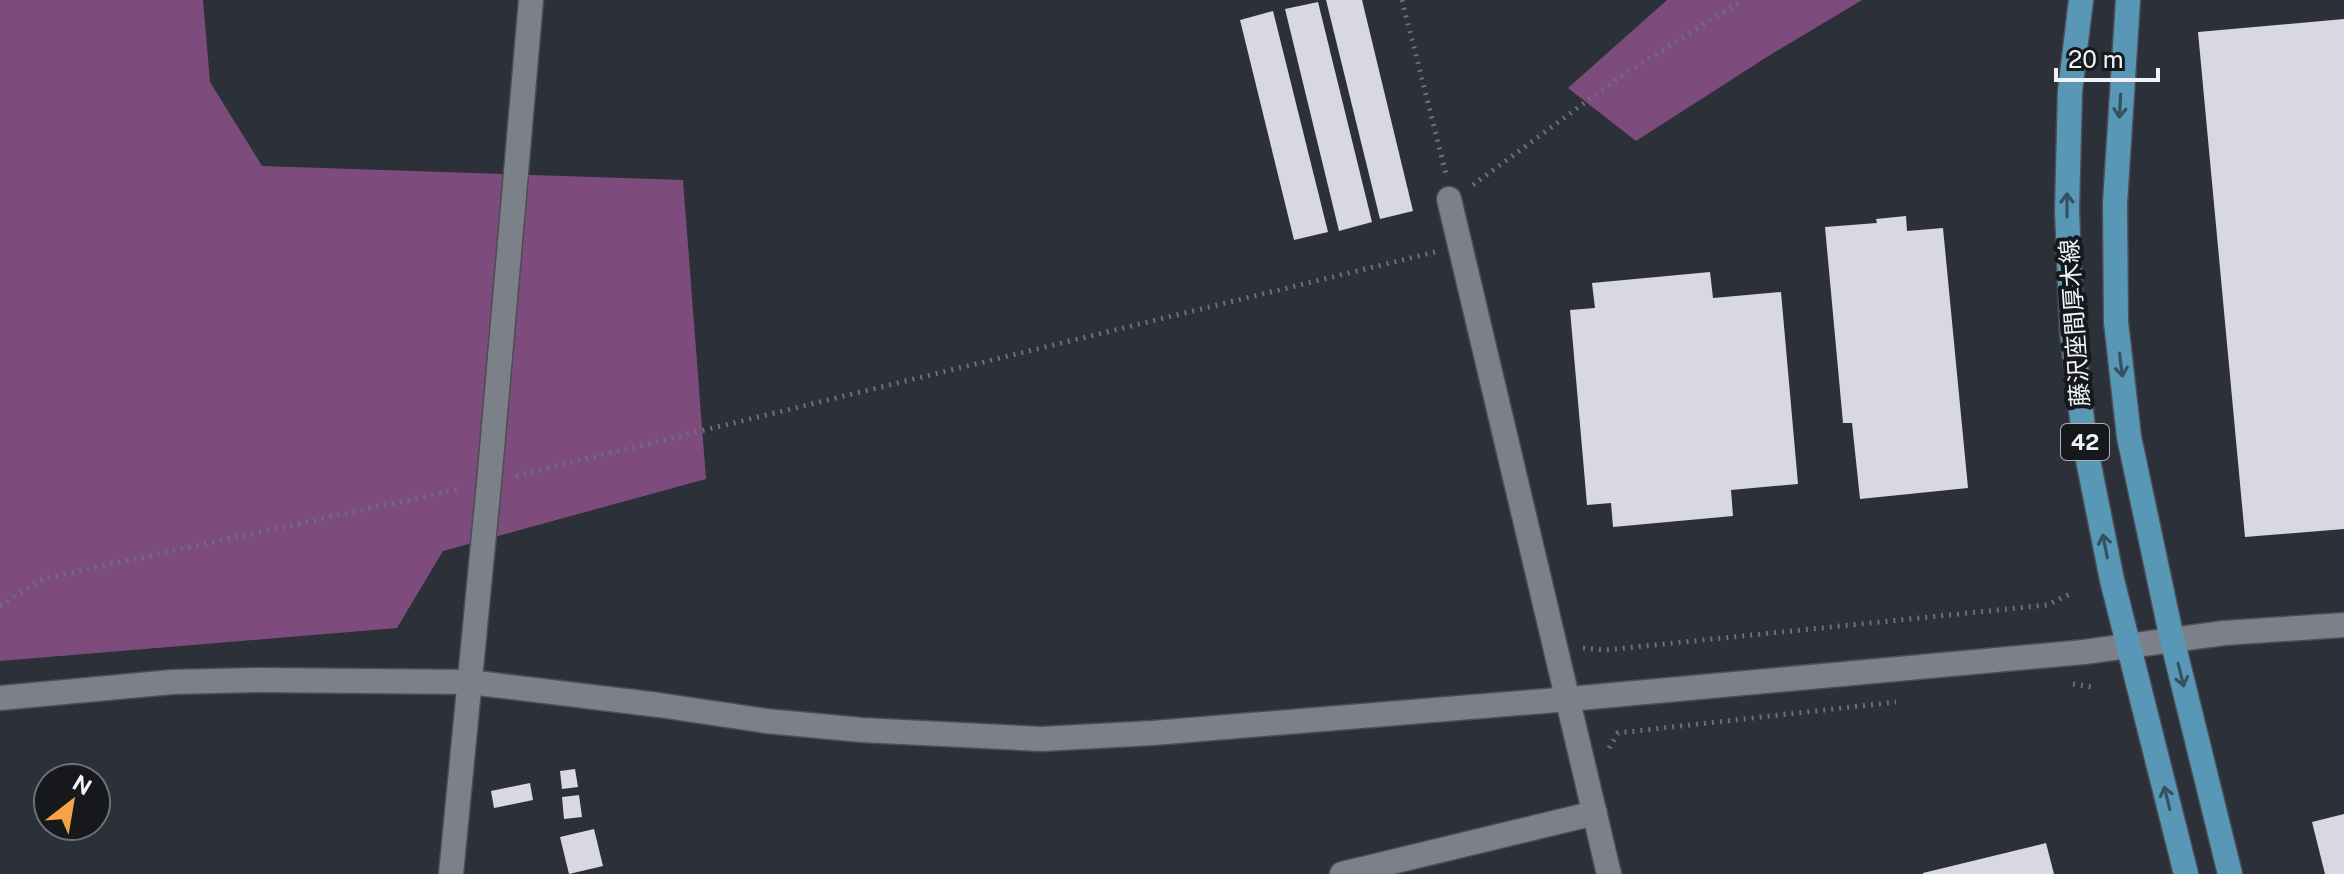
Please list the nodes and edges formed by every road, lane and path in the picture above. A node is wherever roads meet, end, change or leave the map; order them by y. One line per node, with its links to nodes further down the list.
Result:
1 (531, 0): 9 (street)
2 (1402, 0): 7 (path)
3 (1743, 0): 6 (path)
4 (2081, 0): 14 (main road, 藤沢座間厚木線 / 42, one-way to 4)
5 (2128, 0): 13 (main road, 藤沢座間厚木線 / 42, one-way to 13)
6 (1472, 186)
7 (1449, 199): 8 (street)
8 (1459, 246): 9 (path); 20 (street)
9 (489, 483): 11 (path); 16 (street)
10 (2072, 593): 15 (path)
11 (0, 606)
12 (2344, 625): 13 (street)
13 (2172, 639): 14 (street); 28 (main road, 藤沢座間厚木線 / 42, one-way to 28)
14 (2129, 645): 20 (street); 27 (main road, 藤沢座間厚木線 / 42, one-way to 14)
15 (1582, 648)
16 (469, 682): 19 (street); 20 (street); 24 (street)
17 (2064, 683): 18 (path)
18 (2092, 687)
19 (0, 698)
20 (1569, 699): 23 (street)
21 (1910, 700): 22 (path)
22 (1607, 751)
23 (1595, 813): 25 (street); 26 (street)
24 (451, 874)
25 (1342, 874)
26 (1609, 874)
27 (2186, 874)
28 (2230, 874)

